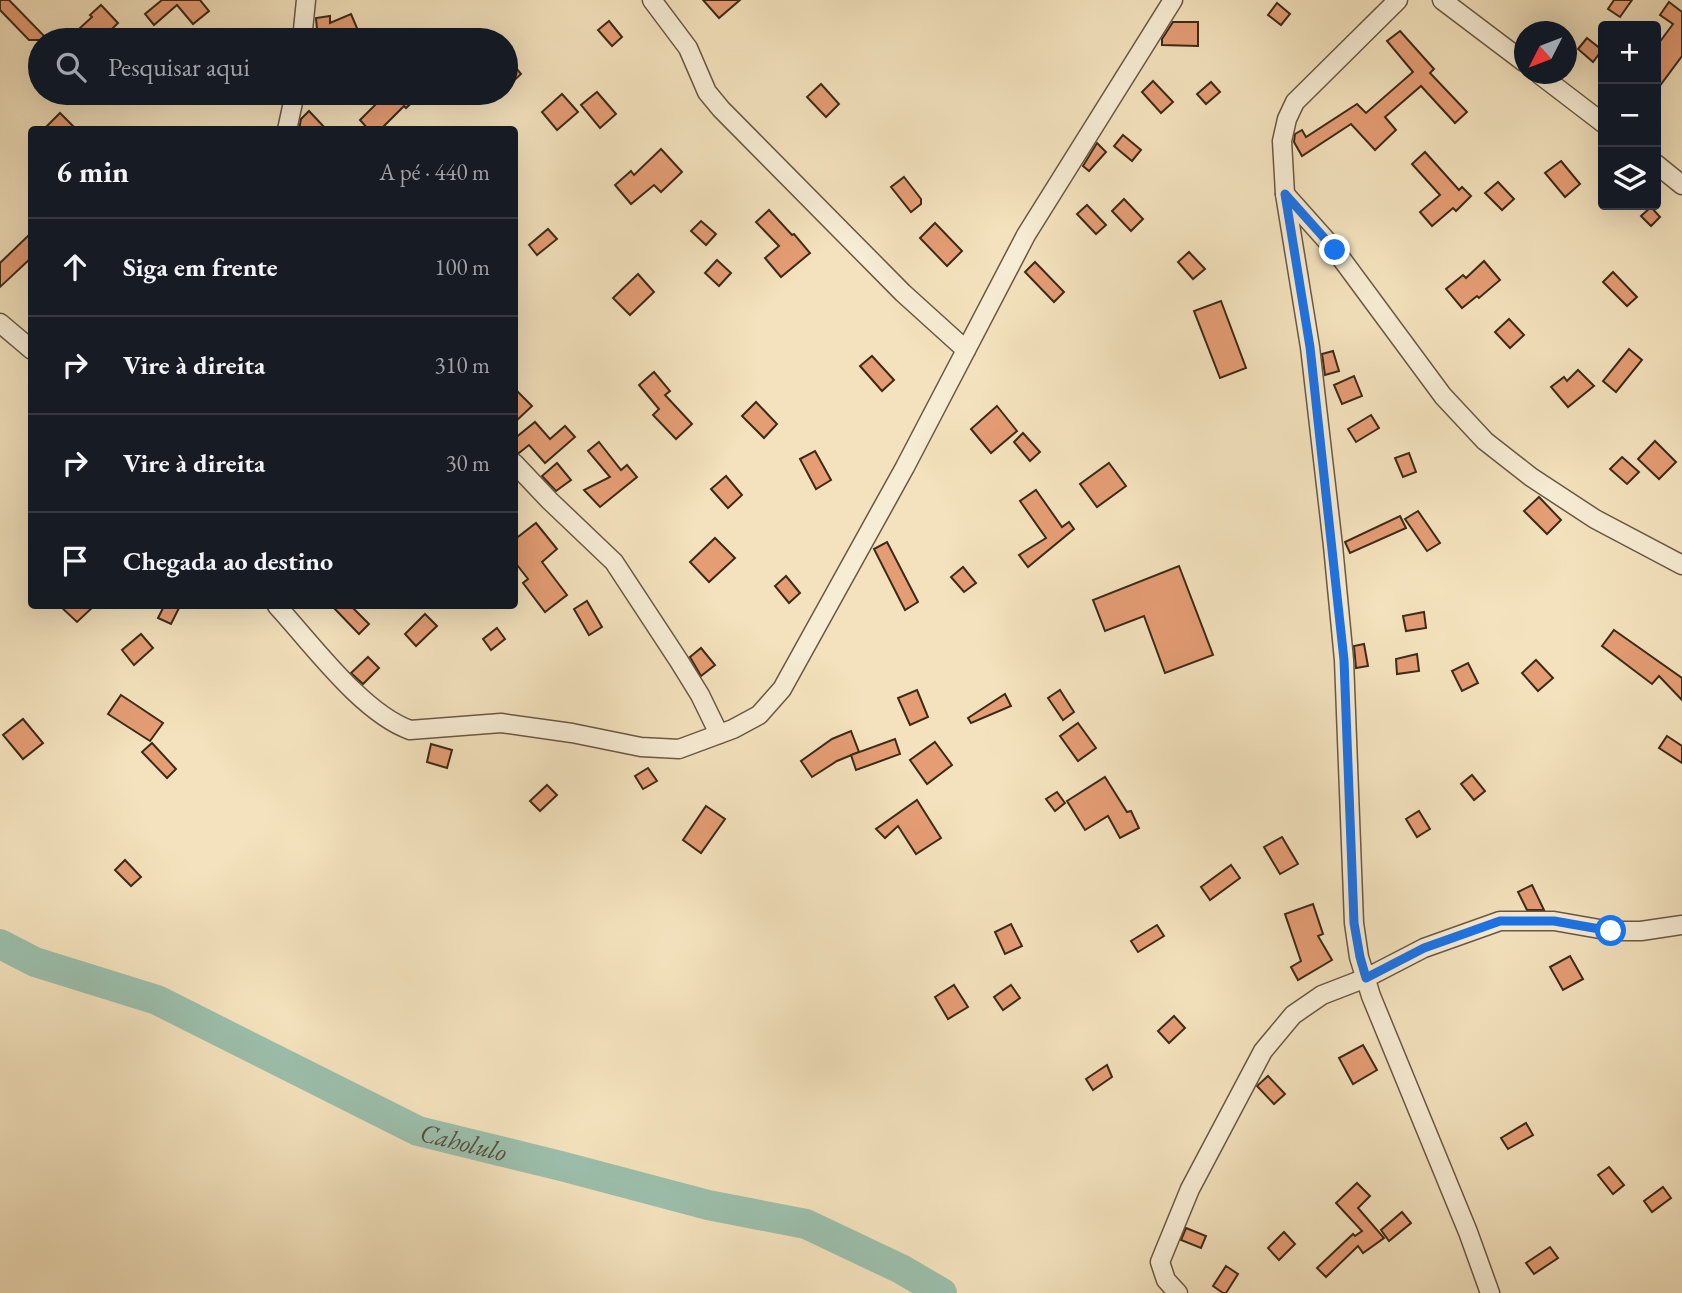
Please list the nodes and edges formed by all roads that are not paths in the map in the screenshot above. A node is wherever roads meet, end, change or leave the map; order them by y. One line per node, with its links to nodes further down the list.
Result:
1 (306, 0): 6 (street)
2 (652, 0): 17 (street)
3 (1173, 0): 17 (street)
4 (1398, 0): 14 (street)
5 (1449, 2): 7 (street)
6 (303, 28)
7 (1514, 54)
8 (1552, 84): 10 (street)
9 (292, 105): 11 (street)
10 (1598, 120)
11 (288, 126)
12 (1661, 168): 13 (street)
13 (1682, 185)
14 (1285, 194): 19 (street); 23 (street)
15 (0, 323): 16 (street)
16 (28, 347)
17 (966, 350): 21 (street)
18 (518, 467): 21 (street)
19 (1682, 565)
20 (280, 609): 21 (street)
21 (719, 734)
22 (1682, 925): 23 (street)
23 (1366, 978): 24 (street); 25 (street)
24 (1178, 1293)
25 (1490, 1293)

